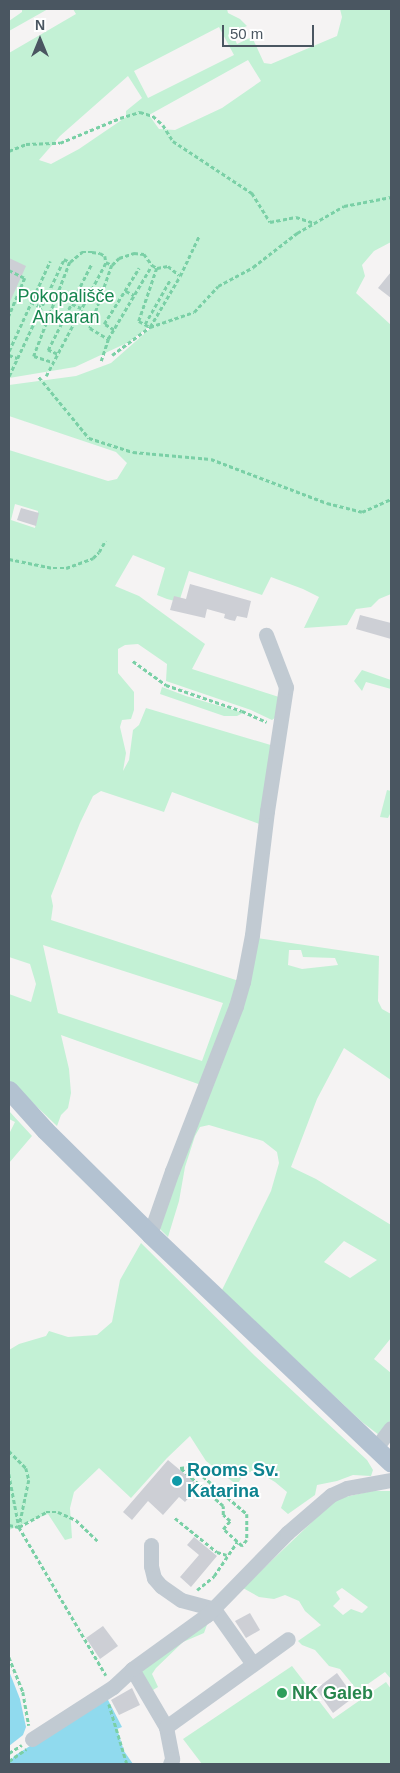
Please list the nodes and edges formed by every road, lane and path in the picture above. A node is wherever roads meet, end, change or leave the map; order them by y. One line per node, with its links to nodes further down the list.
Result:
1 (9, 151): 3 (path)
2 (391, 197): 3 (path)
3 (314, 223): 24 (path)
4 (199, 236): 14 (path)
5 (50, 261): 18 (path)
6 (70, 262): 7 (path); 20 (path); 33 (path)
7 (106, 262): 9 (path); 21 (path)
8 (92, 263): 19 (path)
9 (112, 265): 10 (path); 26 (path)
10 (152, 265): 12 (path); 17 (path)
11 (140, 268): 16 (path)
12 (157, 268): 14 (path); 23 (path)
13 (9, 270): 22 (path)
14 (180, 276): 24 (path)
15 (170, 280): 23 (path)
16 (126, 291): 17 (path); 25 (path)
17 (134, 295): 25 (path)
18 (31, 302): 20 (path); 27 (path)
19 (72, 304): 21 (path); 28 (path)
20 (41, 307): 31 (path)
21 (81, 308): 28 (path)
22 (9, 316)
23 (145, 324): 24 (path)
24 (150, 326): 30 (path)
25 (114, 330): 26 (path)
26 (108, 339): 32 (path)
27 (9, 351)
28 (57, 354): 33 (path)
29 (9, 355): 31 (path)
30 (112, 355)
31 (17, 358): 34 (path)
32 (101, 361)
33 (52, 362): 36 (path)
34 (10, 368): 35 (path)
35 (9, 376)
36 (46, 376)
37 (39, 377): 38 (path)
38 (391, 499)
39 (105, 541): 40 (path)
40 (9, 559)
41 (266, 635): 43 (street)
42 (133, 662): 43 (path)
43 (280, 732): 45 (street)
44 (9, 1090): 45 (main road)
45 (150, 1234): 47 (main road)
46 (391, 1428): 47 (street)
47 (375, 1449): 49 (main road)
48 (9, 1451): 54 (path)
49 (391, 1463)
50 (9, 1474): 54 (path)
51 (391, 1480): 60 (street)
52 (175, 1518): 58 (path)
53 (9, 1525): 54 (path)
54 (19, 1527): 55 (path); 65 (path)
55 (98, 1541)
56 (237, 1542): 56 (path); 58 (path)
57 (151, 1545): 60 (street)
58 (227, 1555): 59 (path)
59 (191, 1594)
60 (214, 1609): 63 (street); 64 (street)
61 (288, 1639): 63 (street)
62 (9, 1657): 67 (path)
63 (253, 1664): 66 (street)
64 (132, 1670): 65 (street); 66 (street)
65 (110, 1692): 67 (street); 70 (path)
66 (166, 1727): 71 (street)
67 (31, 1742): 68 (path); 69 (path)
68 (9, 1753)
69 (9, 1761)
70 (127, 1764)
71 (170, 1764)

